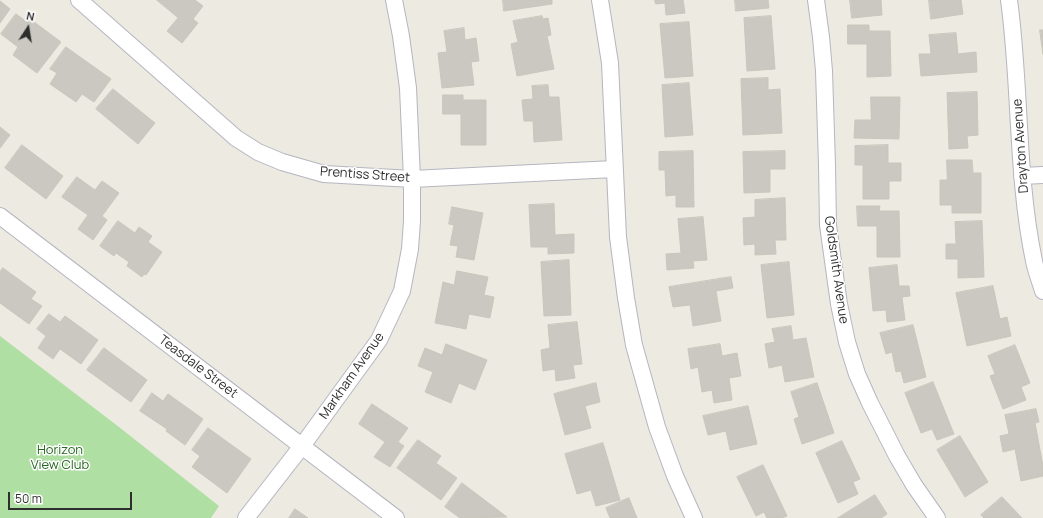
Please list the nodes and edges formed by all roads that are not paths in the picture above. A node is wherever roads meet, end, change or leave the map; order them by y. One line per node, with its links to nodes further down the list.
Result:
1 (394, 0): 9 (street, Markham Avenue)
2 (600, 0): 6 (street)
3 (816, 0): 16 (street, Goldsmith Avenue)
4 (1009, 0): 8 (street, Drayton Avenue)
5 (86, 2): 9 (street, Prentiss Street)
6 (614, 169): 9 (street, Prentiss Street); 15 (street)
7 (1043, 175): 8 (street)
8 (1022, 176): 11 (street, Drayton Avenue)
9 (412, 179): 12 (street, Markham Avenue)
10 (0, 216): 12 (street, Teasdale Street)
11 (1043, 291)
12 (302, 446): 13 (street, Markham Avenue); 14 (street, Teasdale Street)
13 (246, 518)
14 (396, 518)
15 (694, 518)
16 (936, 518)

